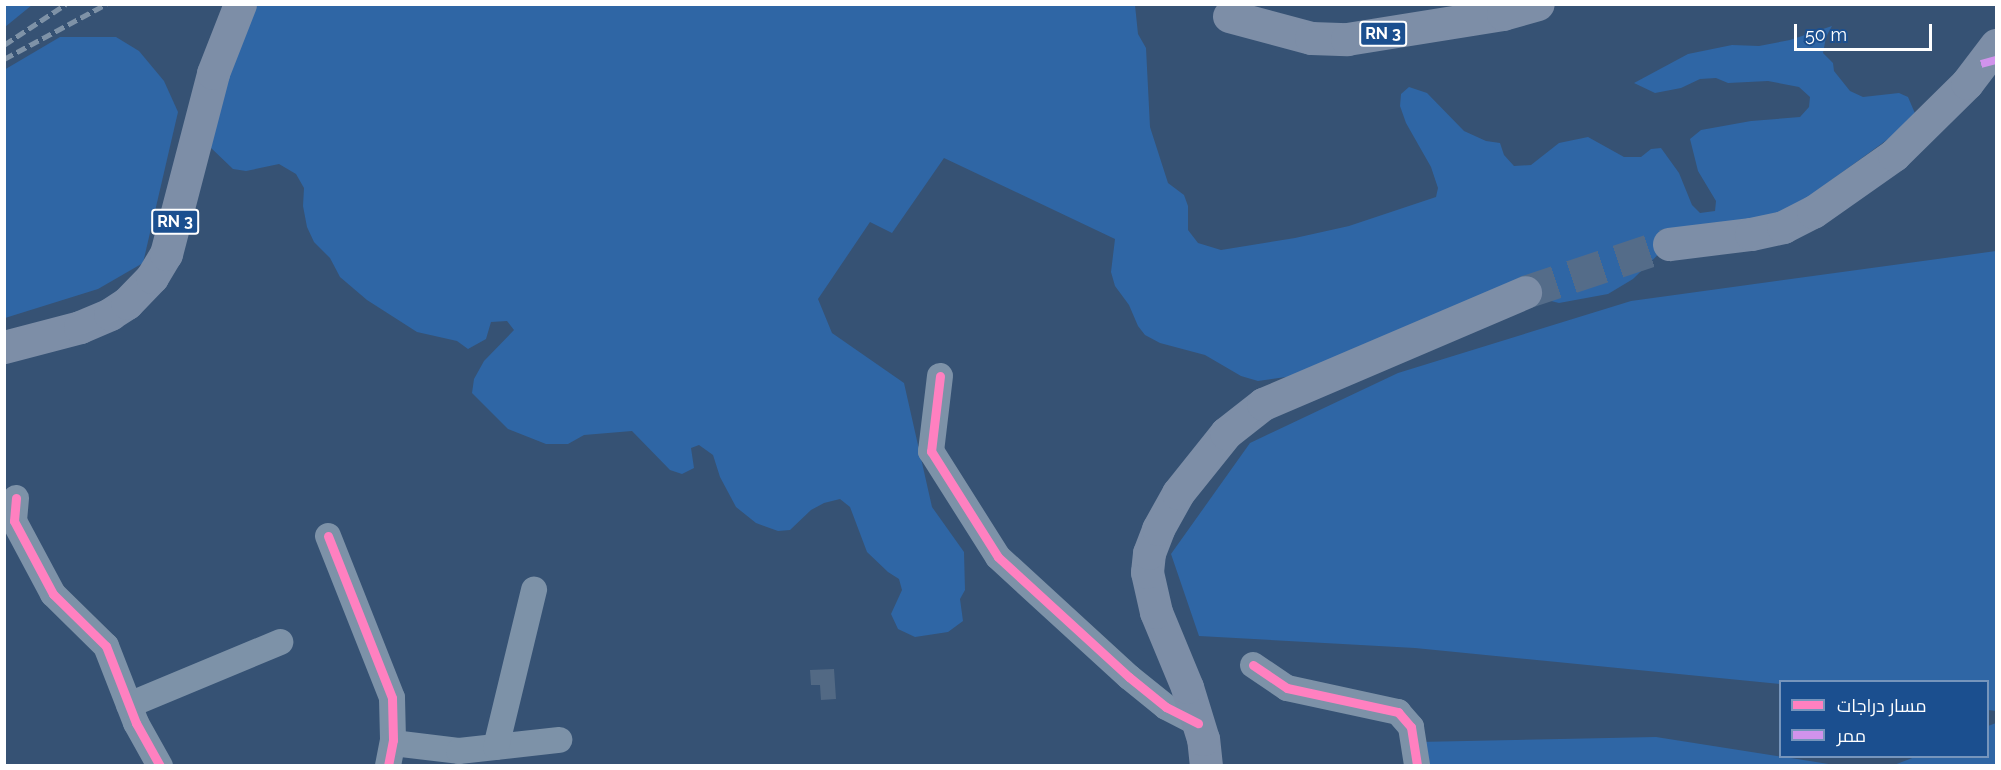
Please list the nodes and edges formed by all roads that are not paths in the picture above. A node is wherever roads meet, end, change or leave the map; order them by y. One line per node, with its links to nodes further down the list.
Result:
1 (240, 4): 7 (main road, RN 3)
2 (1538, 4): 3 (main road, RN 3)
3 (1229, 16)
4 (1996, 45): 5 (main road)
5 (1669, 244)
6 (1525, 292): 15 (main road)
7 (4, 346)
8 (940, 376): 15 (street)
9 (16, 498): 14 (street)
10 (328, 536): 18 (street)
11 (534, 590): 17 (street)
12 (280, 642): 14 (street)
13 (1253, 665): 21 (street)
14 (129, 705): 19 (street)
15 (1198, 723): 20 (main road)
16 (559, 740): 17 (street)
17 (496, 747): 18 (street)
18 (390, 754)
19 (160, 765)
20 (1206, 765)
21 (1418, 765)

